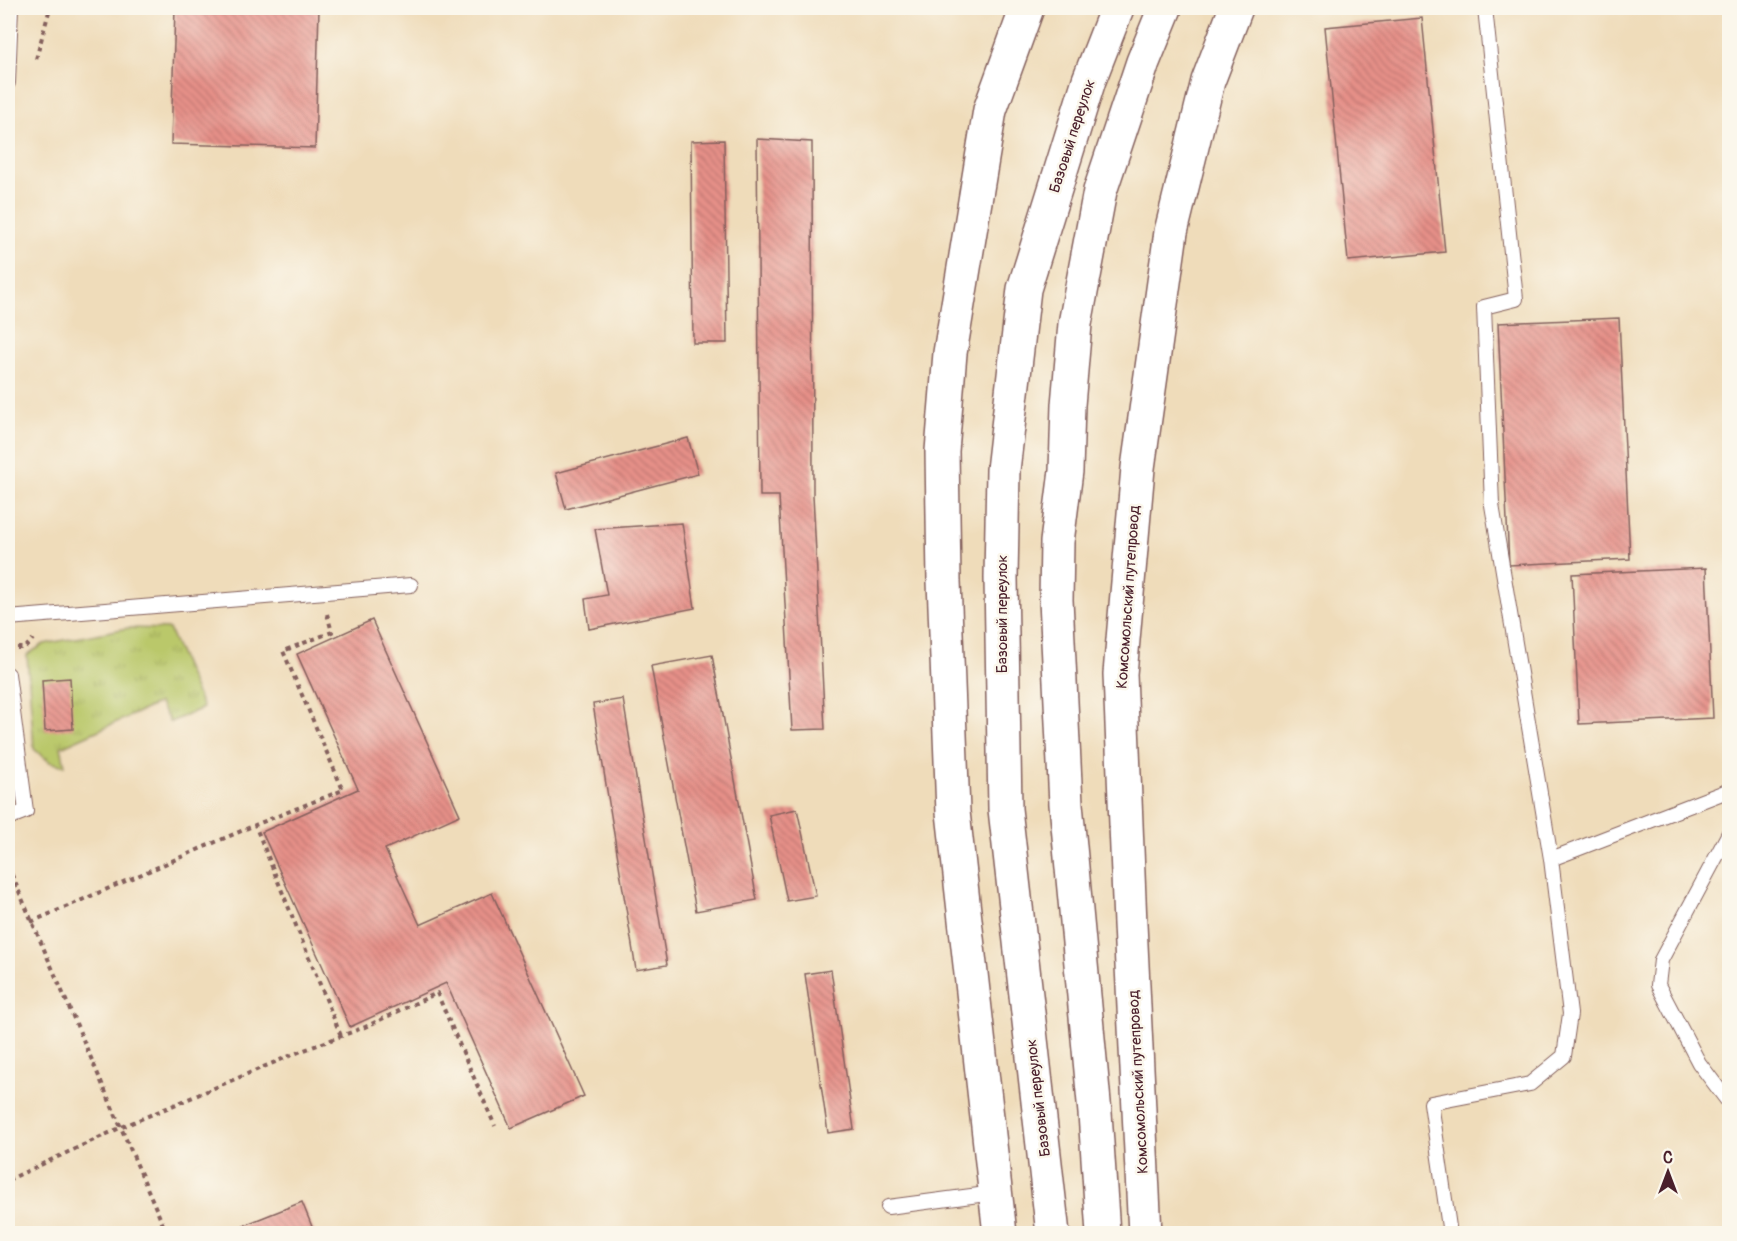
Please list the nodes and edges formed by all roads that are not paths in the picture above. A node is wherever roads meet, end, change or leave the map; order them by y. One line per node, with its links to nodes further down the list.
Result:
1 (11, 8): 7 (lane)
2 (1027, 8): 16 (main road)
3 (1117, 8): 19 (main road, Базовый переулок)
4 (1165, 8): 20 (main road)
5 (1236, 8): 21 (main road, Комсомольский путепровод)
6 (1485, 8): 14 (lane)
7 (8, 83)
8 (411, 585): 9 (lane)
9 (8, 618)
10 (8, 674): 12 (lane)
11 (1730, 790): 14 (lane)
12 (8, 818)
13 (1730, 831): 15 (lane)
14 (1551, 859): 22 (lane)
15 (1730, 1104)
16 (994, 1193): 17 (lane); 18 (main road)
17 (888, 1208)
18 (1000, 1233)
19 (1053, 1233)
20 (1103, 1233)
21 (1145, 1233)
22 (1450, 1233)

